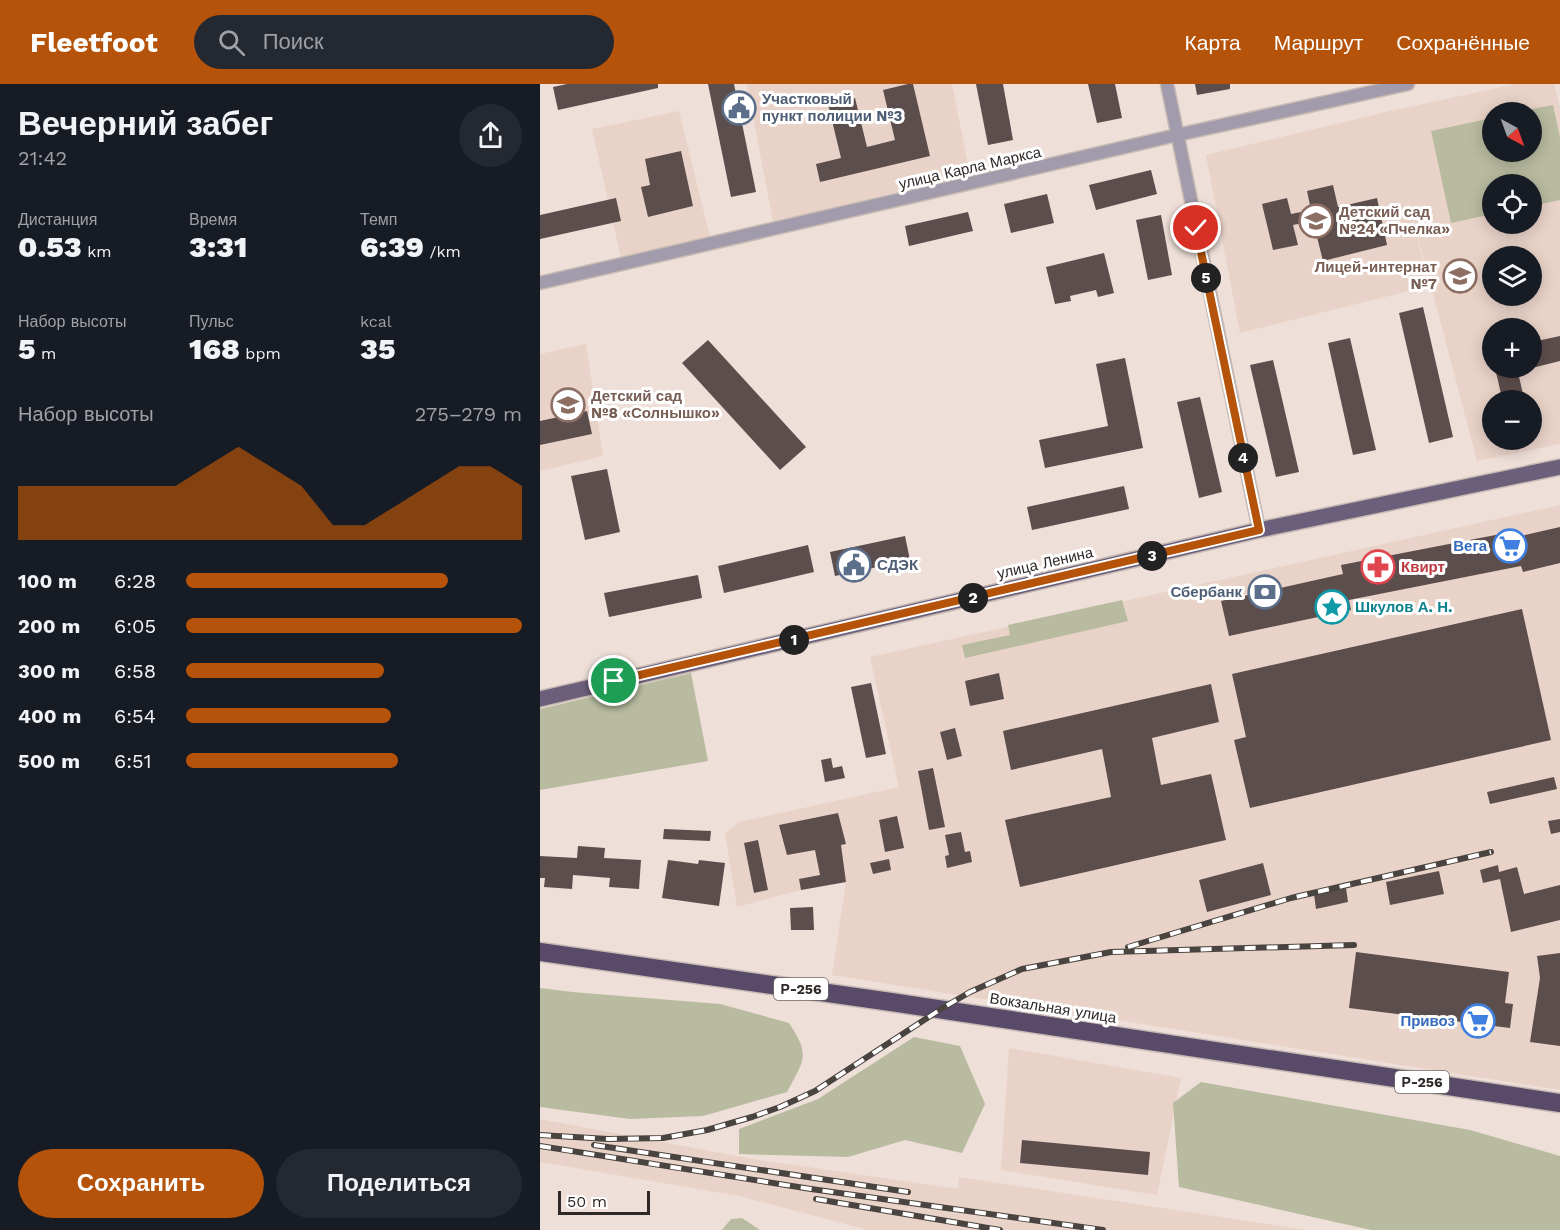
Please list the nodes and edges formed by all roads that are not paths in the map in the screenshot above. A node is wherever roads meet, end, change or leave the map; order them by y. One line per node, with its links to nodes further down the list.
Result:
1 (1167, 84): 3 (street)
2 (1408, 84): 3 (street, улица Карла Маркса)
3 (1177, 135): 4 (street, улица Карла Маркса); 6 (street)
4 (540, 283)
5 (1560, 467): 6 (main road, улица Ленина)
6 (1259, 530): 7 (main road, улица Ленина)
7 (540, 699)
8 (540, 952): 9 (highway, Вокзальная улица / Р-256)
9 (1560, 1103)

